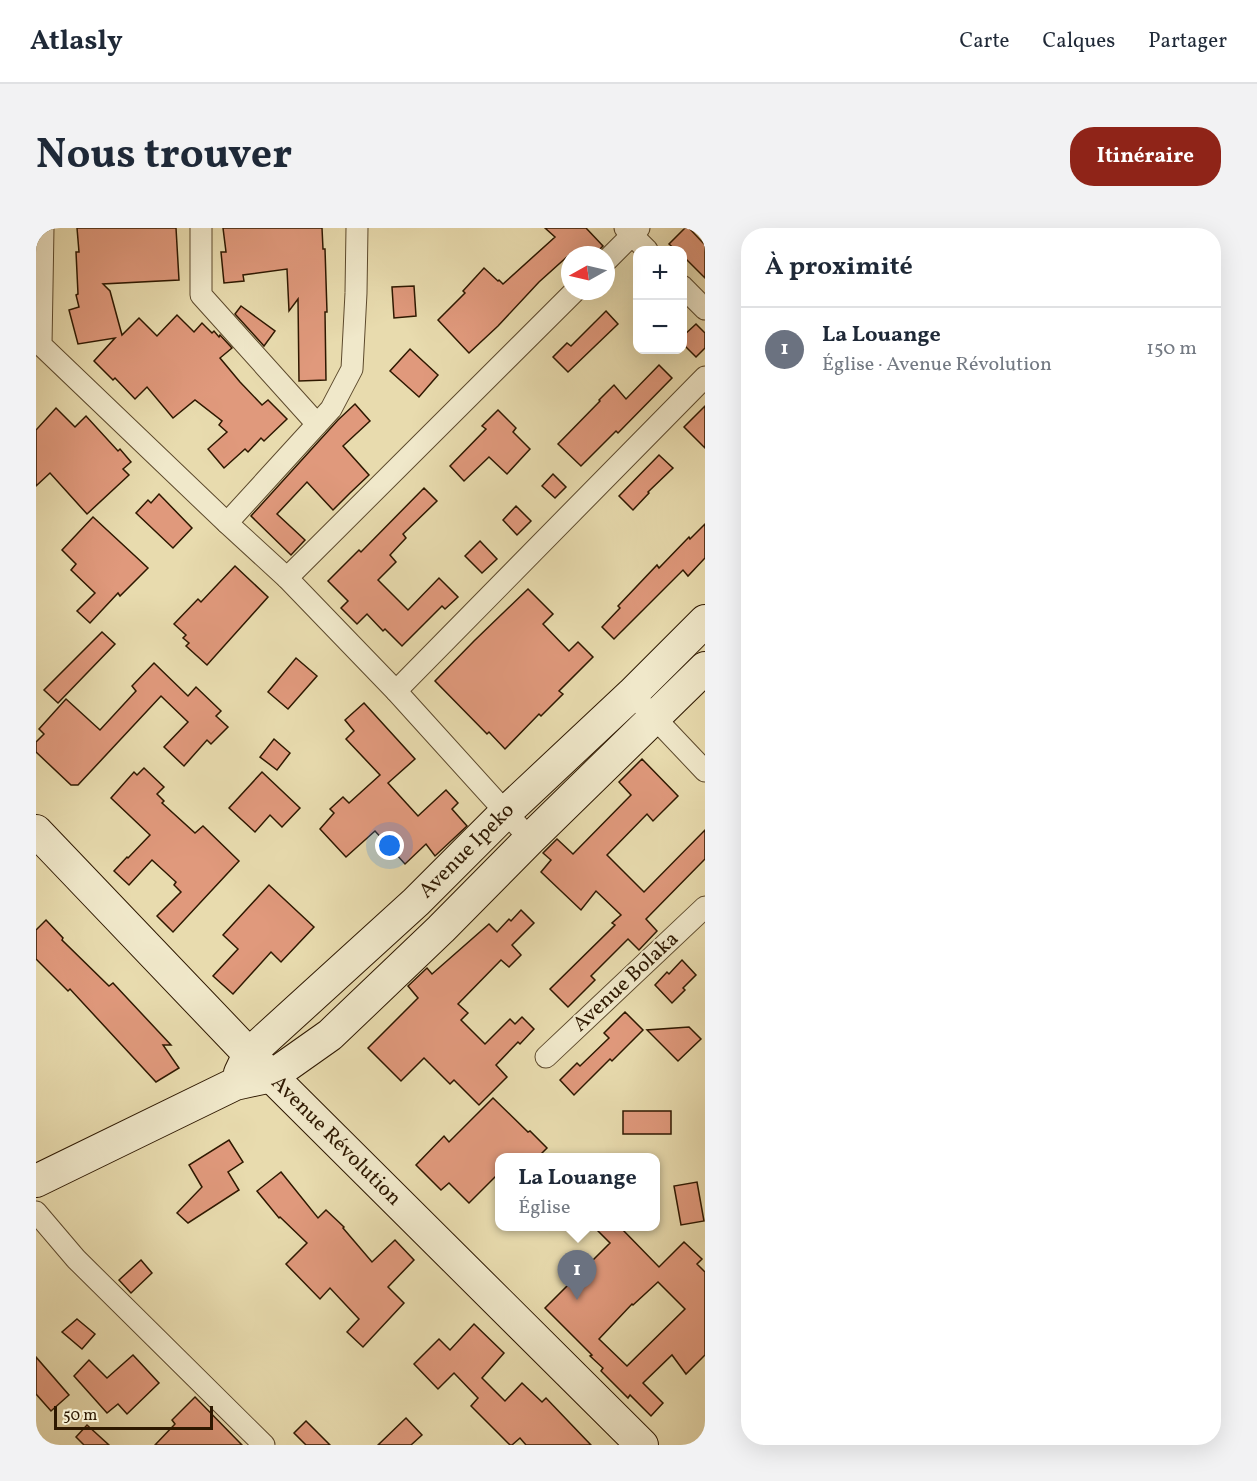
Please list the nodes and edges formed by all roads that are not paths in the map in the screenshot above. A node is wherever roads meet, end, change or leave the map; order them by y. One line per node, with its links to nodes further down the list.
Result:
1 (43, 228): 10 (street)
2 (201, 228): 12 (street)
3 (357, 228): 12 (street)
4 (632, 230): 5 (street); 6 (street)
5 (644, 246)
6 (615, 250)
7 (687, 291): 9 (street)
8 (566, 300): 14 (street)
9 (705, 309)
10 (39, 347): 13 (street)
11 (705, 377): 17 (street)
12 (317, 424): 13 (street)
13 (227, 523): 14 (street)
14 (287, 578): 17 (street)
15 (705, 621): 18 (street, Avenue Ipeko)
16 (705, 668): 19 (street, Avenue Ipeko)
17 (396, 691): 21 (street)
18 (632, 694): 19 (street); 21 (street, Avenue Ipeko)
19 (655, 718): 20 (street); 23 (street, Avenue Ipeko)
20 (705, 771)
21 (505, 813): 23 (street); 24 (street, Avenue Ipeko)
22 (36, 831): 27 (street, Avenue Révolution)
23 (530, 839): 26 (street, Avenue Ipeko)
24 (416, 902): 26 (street); 27 (street, Avenue Ipeko)
25 (705, 906): 28 (street, Avenue Bolaka)
26 (441, 929): 29 (street, Avenue Ipeko)
27 (249, 1054): 29 (street, Avenue Révolution); 30 (street, Avenue Ipeko)
28 (546, 1057)
29 (272, 1076): 30 (street, Avenue Ipeko); 33 (street, Avenue Révolution)
30 (235, 1084): 31 (street, Avenue Ipeko)
31 (36, 1181)
32 (36, 1212): 34 (street)
33 (641, 1444)
34 (264, 1445)

